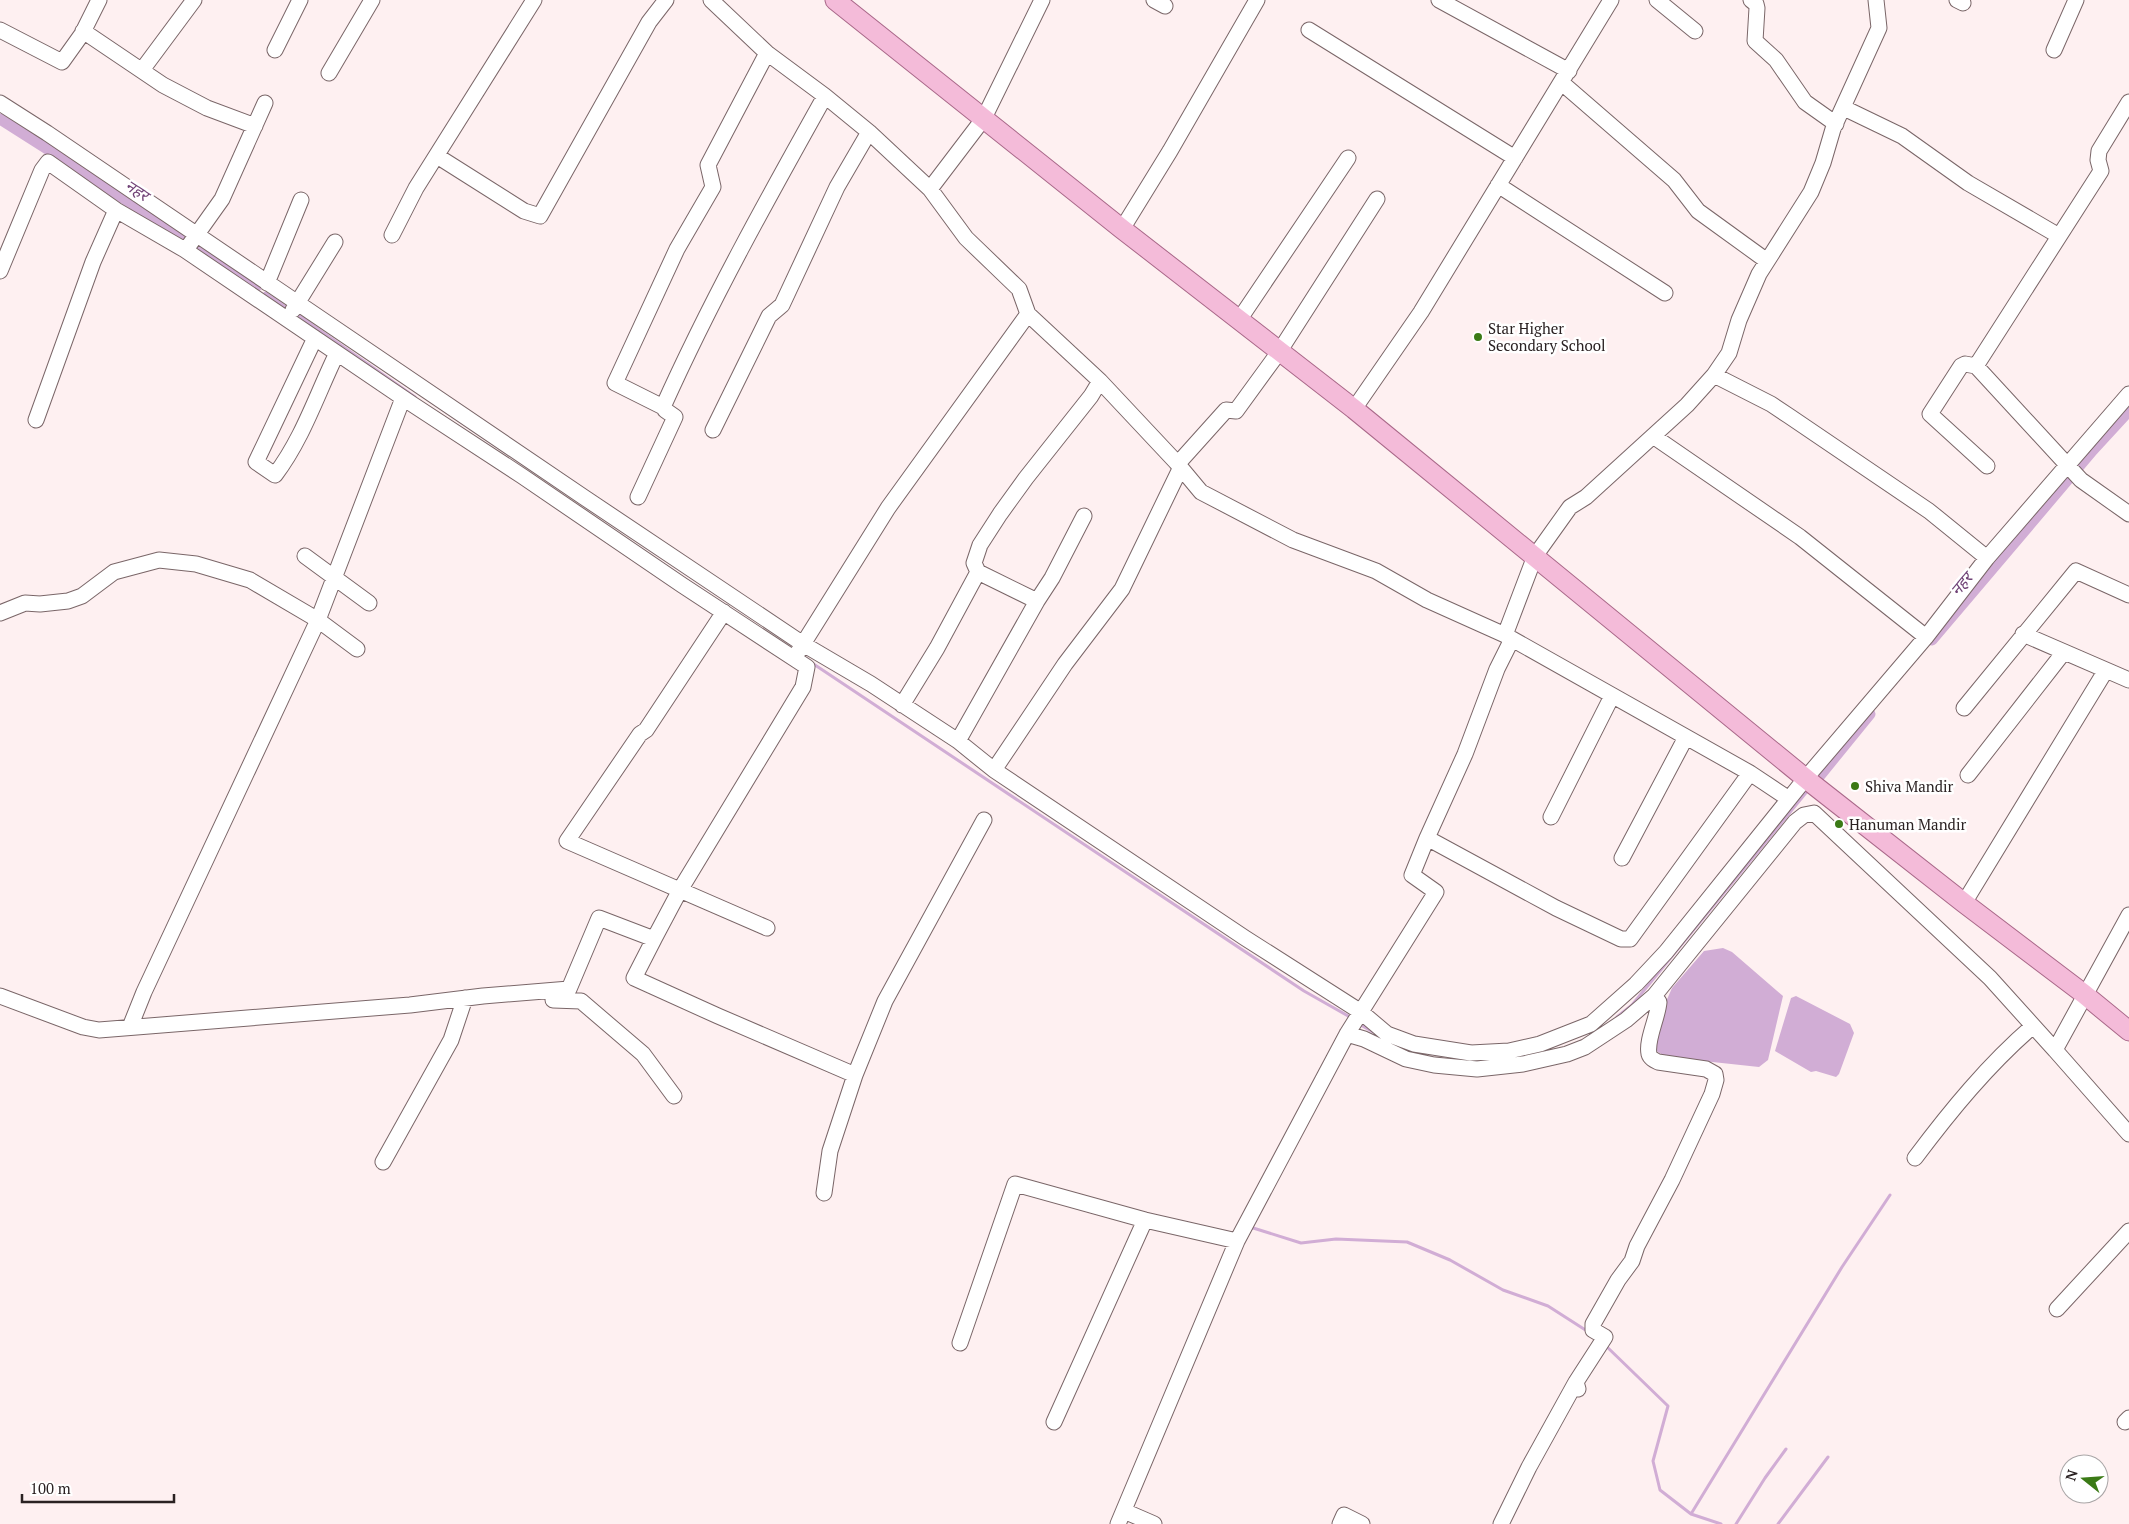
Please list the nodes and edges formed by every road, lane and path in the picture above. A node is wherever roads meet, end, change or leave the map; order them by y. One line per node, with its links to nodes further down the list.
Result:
1 (99, 0): 19 (street)
2 (194, 0): 24 (street)
3 (300, 0): 21 (street)
4 (372, 0): 25 (street)
5 (534, 0): 37 (street)
6 (666, 0): 37 (street)
7 (711, 0): 23 (street)
8 (835, 0): 32 (main road)
9 (1257, 0): 45 (street)
10 (1439, 0): 26 (street)
11 (1611, 0): 26 (street)
12 (1657, 0): 20 (street)
13 (1751, 0): 33 (street)
14 (1876, 0): 30 (street)
15 (2076, 0): 22 (street)
16 (1038, 1): 32 (street)
17 (0, 30): 19 (street)
18 (1309, 30): 39 (street)
19 (84, 31): 24 (street)
20 (1695, 31)
21 (275, 50)
22 (2054, 50)
23 (767, 53): 27 (street); 27 (street)
24 (142, 70): 34 (street)
25 (329, 73)
26 (1565, 77): 39 (street); 51 (street)
27 (825, 96): 36 (street)
28 (0, 103): 47 (street)
29 (265, 103): 34 (street)
30 (1844, 108): 33 (street); 48 (street)
31 (2125, 108): 35 (street); 48 (street)
32 (984, 118): 41 (street); 45 (main road)
33 (1836, 124): 51 (street)
34 (255, 126): 47 (street)
35 (2129, 128)
36 (869, 132): 41 (street); 70 (street)
37 (437, 156): 46 (street)
38 (1348, 158): 58 (street)
39 (1514, 158): 40 (street)
40 (1498, 185): 54 (street); 68 (street)
41 (930, 189): 56 (street)
42 (1377, 199): 60 (street)
43 (301, 200): 53 (street)
44 (116, 210): 50 (street); 52 (street); 69 (street)
45 (1122, 229): 58 (main road)
46 (392, 235)
47 (197, 236): 50 (street); 53 (street)
48 (2059, 236): 62 (street)
49 (335, 242): 55 (street)
50 (184, 250): 57 (street)
51 (1767, 261): 63 (street)
52 (0, 271)
53 (267, 283): 55 (street)
54 (1665, 293)
55 (297, 303): 57 (street); 93 (street)
56 (1028, 314): 64 (street); 93 (street)
57 (287, 320): 59 (street)
58 (1239, 320): 60 (main road)
59 (315, 338): 61 (street); 61 (street)
60 (1279, 352): 68 (main road); 72 (street)
61 (337, 353): 66 (street)
62 (1976, 366): 73 (street); 74 (street)
63 (1714, 375): 71 (street); 80 (street)
64 (1100, 381): 72 (street); 81 (street)
65 (2129, 394): 73 (street)
66 (403, 398): 82 (street); 86 (street)
67 (665, 410): 75 (street)
68 (1354, 410): 79 (main road)
69 (36, 420)
70 (714, 430)
71 (1653, 436): 79 (street); 91 (street)
72 (1178, 465): 90 (street); 102 (street)
73 (2066, 465): 76 (street); 80 (street)
74 (1986, 466)
75 (638, 498)
76 (2129, 514)
77 (1084, 516): 84 (street)
78 (305, 556): 82 (street)
79 (1535, 556): 90 (street); 105 (main road)
80 (1987, 558): 91 (street)
81 (978, 572): 84 (street); 98 (street)
82 (334, 578): 85 (street); 88 (street)
83 (2129, 595): 89 (street)
84 (1037, 601): 101 (street)
85 (369, 603)
86 (724, 612): 93 (street); 111 (street)
87 (0, 613): 88 (street)
88 (318, 620): 92 (street); 123 (street)
89 (2023, 634): 94 (street); 99 (street)
90 (1509, 637): 97 (street); 109 (street)
91 (1926, 637): 105 (street)
92 (357, 649)
93 (800, 650): 98 (street); 111 (street)
94 (2064, 652): 95 (street); 104 (street)
95 (2106, 670): 96 (street); 112 (street)
96 (2129, 680)
97 (1612, 696): 100 (street); 107 (street)
98 (902, 705): 101 (street)
99 (1964, 708)
100 (1686, 737): 103 (street); 110 (street)
101 (958, 741): 102 (street)
102 (994, 770): 121 (street)
103 (1750, 773): 106 (street); 109 (street)
104 (1968, 775)
105 (1805, 778): 106 (street); 112 (main road)
106 (1789, 799): 121 (street)
107 (1551, 817)
108 (984, 820): 127 (street)
109 (1427, 838): 121 (street)
110 (1622, 858)
111 (680, 890): 114 (street); 115 (street)
112 (1964, 903): 116 (main road)
113 (2129, 916): 116 (street)
114 (768, 928)
115 (654, 939): 119 (street); 127 (street)
116 (2084, 994): 124 (main road); 126 (street)
117 (0, 996): 123 (street)
118 (1654, 996): 122 (street); 125 (street); 143 (street)
119 (465, 998): 123 (street); 131 (street)
120 (552, 1000): 128 (street)
121 (1360, 1012): 125 (street)
122 (2033, 1026): 126 (street); 130 (street)
123 (130, 1027)
124 (2129, 1031)
125 (1347, 1034): 135 (street)
126 (2055, 1050): 129 (street)
127 (855, 1074): 132 (street)
128 (674, 1096)
129 (2129, 1134)
130 (1915, 1158)
131 (383, 1162)
132 (824, 1193)
133 (1145, 1220): 135 (street); 137 (street); 138 (street)
134 (2129, 1231): 136 (street)
135 (1237, 1241): 139 (street)
136 (2057, 1309)
137 (960, 1343)
138 (1054, 1422)
139 (1121, 1518): 140 (street)
140 (1154, 1524)
141 (1340, 1524): 142 (street)
142 (1362, 1524)
143 (1501, 1524)

